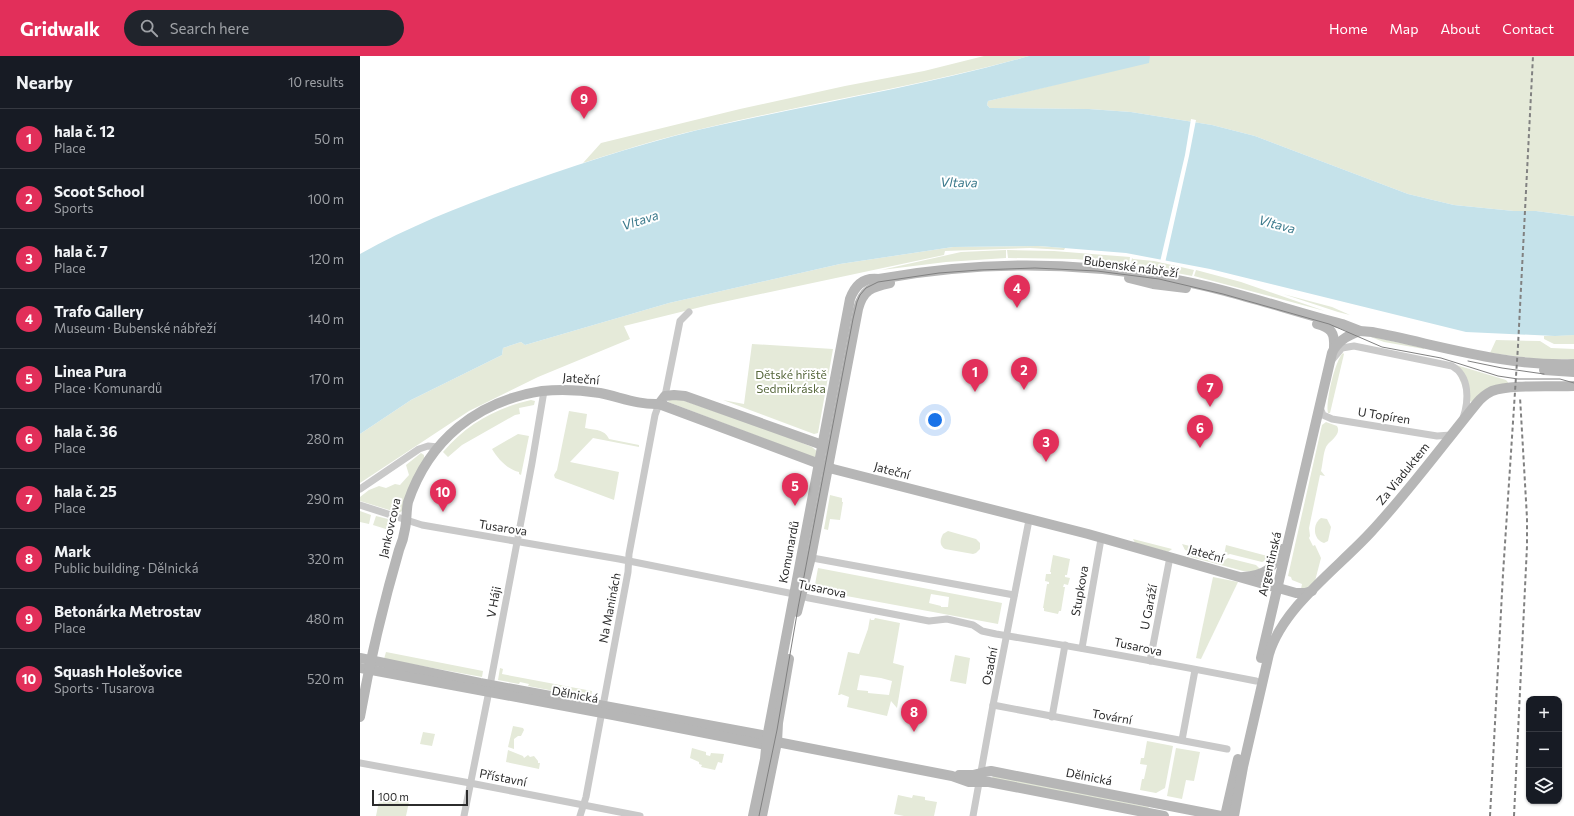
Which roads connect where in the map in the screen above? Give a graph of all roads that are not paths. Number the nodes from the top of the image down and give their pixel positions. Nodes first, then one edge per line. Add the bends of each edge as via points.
1 (857, 295) junction
2 (689, 312) dead end
3 (1360, 331) junction
4 (1334, 348) junction
5 (1453, 350) junction
6 (1329, 364) junction
7 (1574, 364) edge
8 (1574, 372) edge
9 (1574, 386) edge
10 (544, 391) junction
11 (662, 400) junction
12 (1320, 408) junction
13 (1462, 420) junction
14 (1451, 435) junction
15 (438, 447) junction
16 (827, 447) junction
17 (823, 466) junction
18 (360, 489) edge
19 (360, 505) edge
20 (1029, 520) junction
21 (406, 521) junction
22 (1291, 530) junction
23 (1101, 539) junction
24 (516, 541) junction
25 (806, 557) junction
26 (1170, 557) junction
27 (629, 562) junction
28 (1237, 576) junction
29 (1278, 588) junction
30 (1312, 591) junction
31 (798, 595) junction
32 (1014, 595) junction
33 (1007, 636) junction
34 (1065, 645) junction
35 (1082, 648) junction
36 (1150, 661) junction
37 (365, 664) edge
38 (1195, 670) junction
39 (1256, 681) junction
40 (489, 688) junction
41 (993, 705) junction
42 (603, 709) junction
43 (360, 717) edge
44 (1052, 717) junction
45 (766, 740) junction
46 (1182, 740) junction
47 (777, 742) junction
48 (1227, 749) dead end
49 (360, 763) edge
50 (980, 778) junction
51 (470, 783) junction
52 (1163, 804) junction
53 (583, 805) junction
54 (464, 816) edge
55 (580, 816) edge
56 (640, 816) edge
57 (753, 816) edge
58 (762, 816) edge
59 (973, 816) edge
60 (1162, 816) edge
61 (1221, 816) edge
62 (1225, 816) edge
63 (1234, 816) edge

1 - 3 street, Bubenské nábřeží via 860,283 872,278 979,267 1098,268 1167,278 1282,307
1 - 4 street, Bubenské nábřeží via 877,286 938,275 1089,273 1181,287 1328,327 1334,340
1 - 16 street, Komunardů via 846,318
2 - 11 street, Na Maninách via 680,321
3 - 4 street via 1342,340
3 - 5 street via 1380,333
4 - 6 street, Argentinská
5 - 7 street via 1528,363
5 - 8 street via 1514,367
6 - 12 street, Argentinská
6 - 13 street via 1342,348 1354,346 1452,366 1461,375 1467,389
9 - 13 street, Za Viaduktem via 1518,388 1489,393
10 - 11 street, Jateční via 599,393 646,404
10 - 15 street, Jankovcova via 496,404 475,415
10 - 24 street, V Háji
11 - 16 street, Jateční via 674,395 685,396
11 - 17 street, Jateční
11 - 27 street, Na Maninách via 655,415
12 - 14 street, U Topíren via 1323,415 1332,419 1437,436
12 - 22 street, Argentinská
13 - 14 street, Za Viaduktem
14 - 30 street, Za Viaduktem via 1385,516
15 - 18 street via 428,446 420,449
15 - 21 street, Jankovcova via 412,491
16 - 17 street, Komunardů
17 - 20 street, Jateční
17 - 25 street, Komunardů
19 - 21 street, Tusarova
20 - 23 street, Jateční
20 - 32 street, Osadní
21 - 24 street, Tusarova
21 - 37 street, Jankovcova
22 - 28 street, Jateční via 1278,559 1270,568 1254,576
22 - 29 street, Argentinská
23 - 26 street, Jateční
23 - 35 street, Stupkova
24 - 27 street, Tusarova
24 - 40 street, V Háji
25 - 31 street, Komunardů
25 - 32 street
26 - 28 street, Jateční
26 - 36 street, U Garáží
27 - 31 street, Tusarova
27 - 42 street, Na Maninách
28 - 29 street, Jateční
29 - 30 street, Jateční via 1301,593
29 - 39 street, Argentinská
30 - 63 street via 1288,616 1272,643
31 - 33 street, Tusarova via 929,620 947,619 973,624 982,631
31 - 45 street, Komunardů
31 - 47 street, Komunardů
32 - 33 street, Osadní
33 - 34 street, Tusarova
33 - 41 street, Osadní
34 - 35 street, Tusarova
34 - 44 street
35 - 36 street, Tusarova
36 - 38 street, Tusarova
37 - 40 street, Dělnická
37 - 43 street, Jankovcova
38 - 39 street, Tusarova
38 - 46 street
39 - 62 street, Argentinská
40 - 42 street, Dělnická
40 - 51 street, V Háji
41 - 44 street, Tovární
41 - 50 street, Osadní
42 - 45 street, Dělnická
42 - 53 street, Na Maninách
44 - 46 street, Tovární
45 - 47 street, Dělnická
45 - 57 street, Komunardů via 765,759
46 - 48 street, Tovární
47 - 50 street, Dělnická via 952,776
47 - 58 street, Komunardů
49 - 51 street, Přístavní
50 - 52 street, Dělnická via 990,771
50 - 59 street, Osadní
50 - 60 street, Dělnická via 989,782
51 - 53 street, Přístavní
51 - 54 street, V Háji
52 - 60 street
52 - 61 street, Dělnická
53 - 55 street, Na Maninách
53 - 56 street, Přístavní

